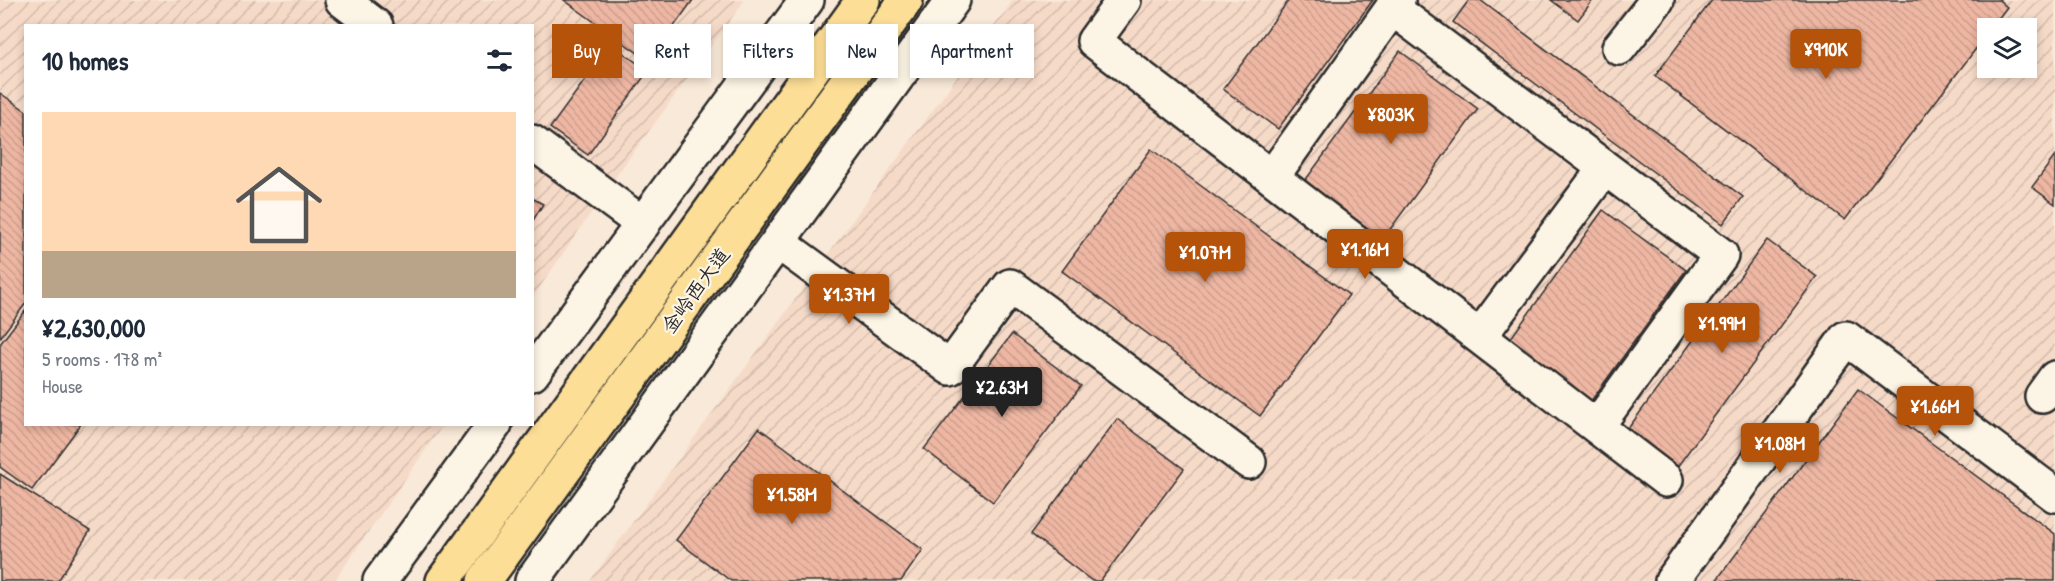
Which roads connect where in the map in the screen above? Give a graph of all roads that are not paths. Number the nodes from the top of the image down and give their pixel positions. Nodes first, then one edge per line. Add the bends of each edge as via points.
1 (342, 0) edge
2 (807, 0) edge
3 (863, 0) edge
4 (906, 0) edge
5 (954, 0) edge
6 (1124, 0) edge
7 (1657, 0) edge
8 (1395, 4) edge
9 (373, 24) edge
10 (1619, 48) dead end
11 (534, 143) edge
12 (1605, 168) junction
13 (1272, 177) junction
14 (643, 224) junction
15 (778, 242) junction
16 (1480, 336) junction
17 (534, 371) edge
18 (494, 426) edge
19 (1597, 426) junction
20 (1249, 462) dead end
21 (1666, 480) dead end
22 (2055, 495) edge
23 (380, 581) edge
24 (443, 581) edge
25 (484, 581) edge
26 (532, 581) edge
27 (1672, 581) edge

1 - 9 street
2 - 14 street
3 - 24 main road, 金岭西大道
4 - 25 main road, 金岭西大道
5 - 15 street
6 - 13 street via 1094,41
7 - 10 street
8 - 12 street
8 - 13 street
11 - 14 street
12 - 16 street
12 - 19 street via 1721,255
13 - 16 street
14 - 17 street
15 - 20 street via 950,368 1010,286
15 - 26 street
16 - 19 street
18 - 23 street
19 - 21 street
22 - 27 street via 1846,338

